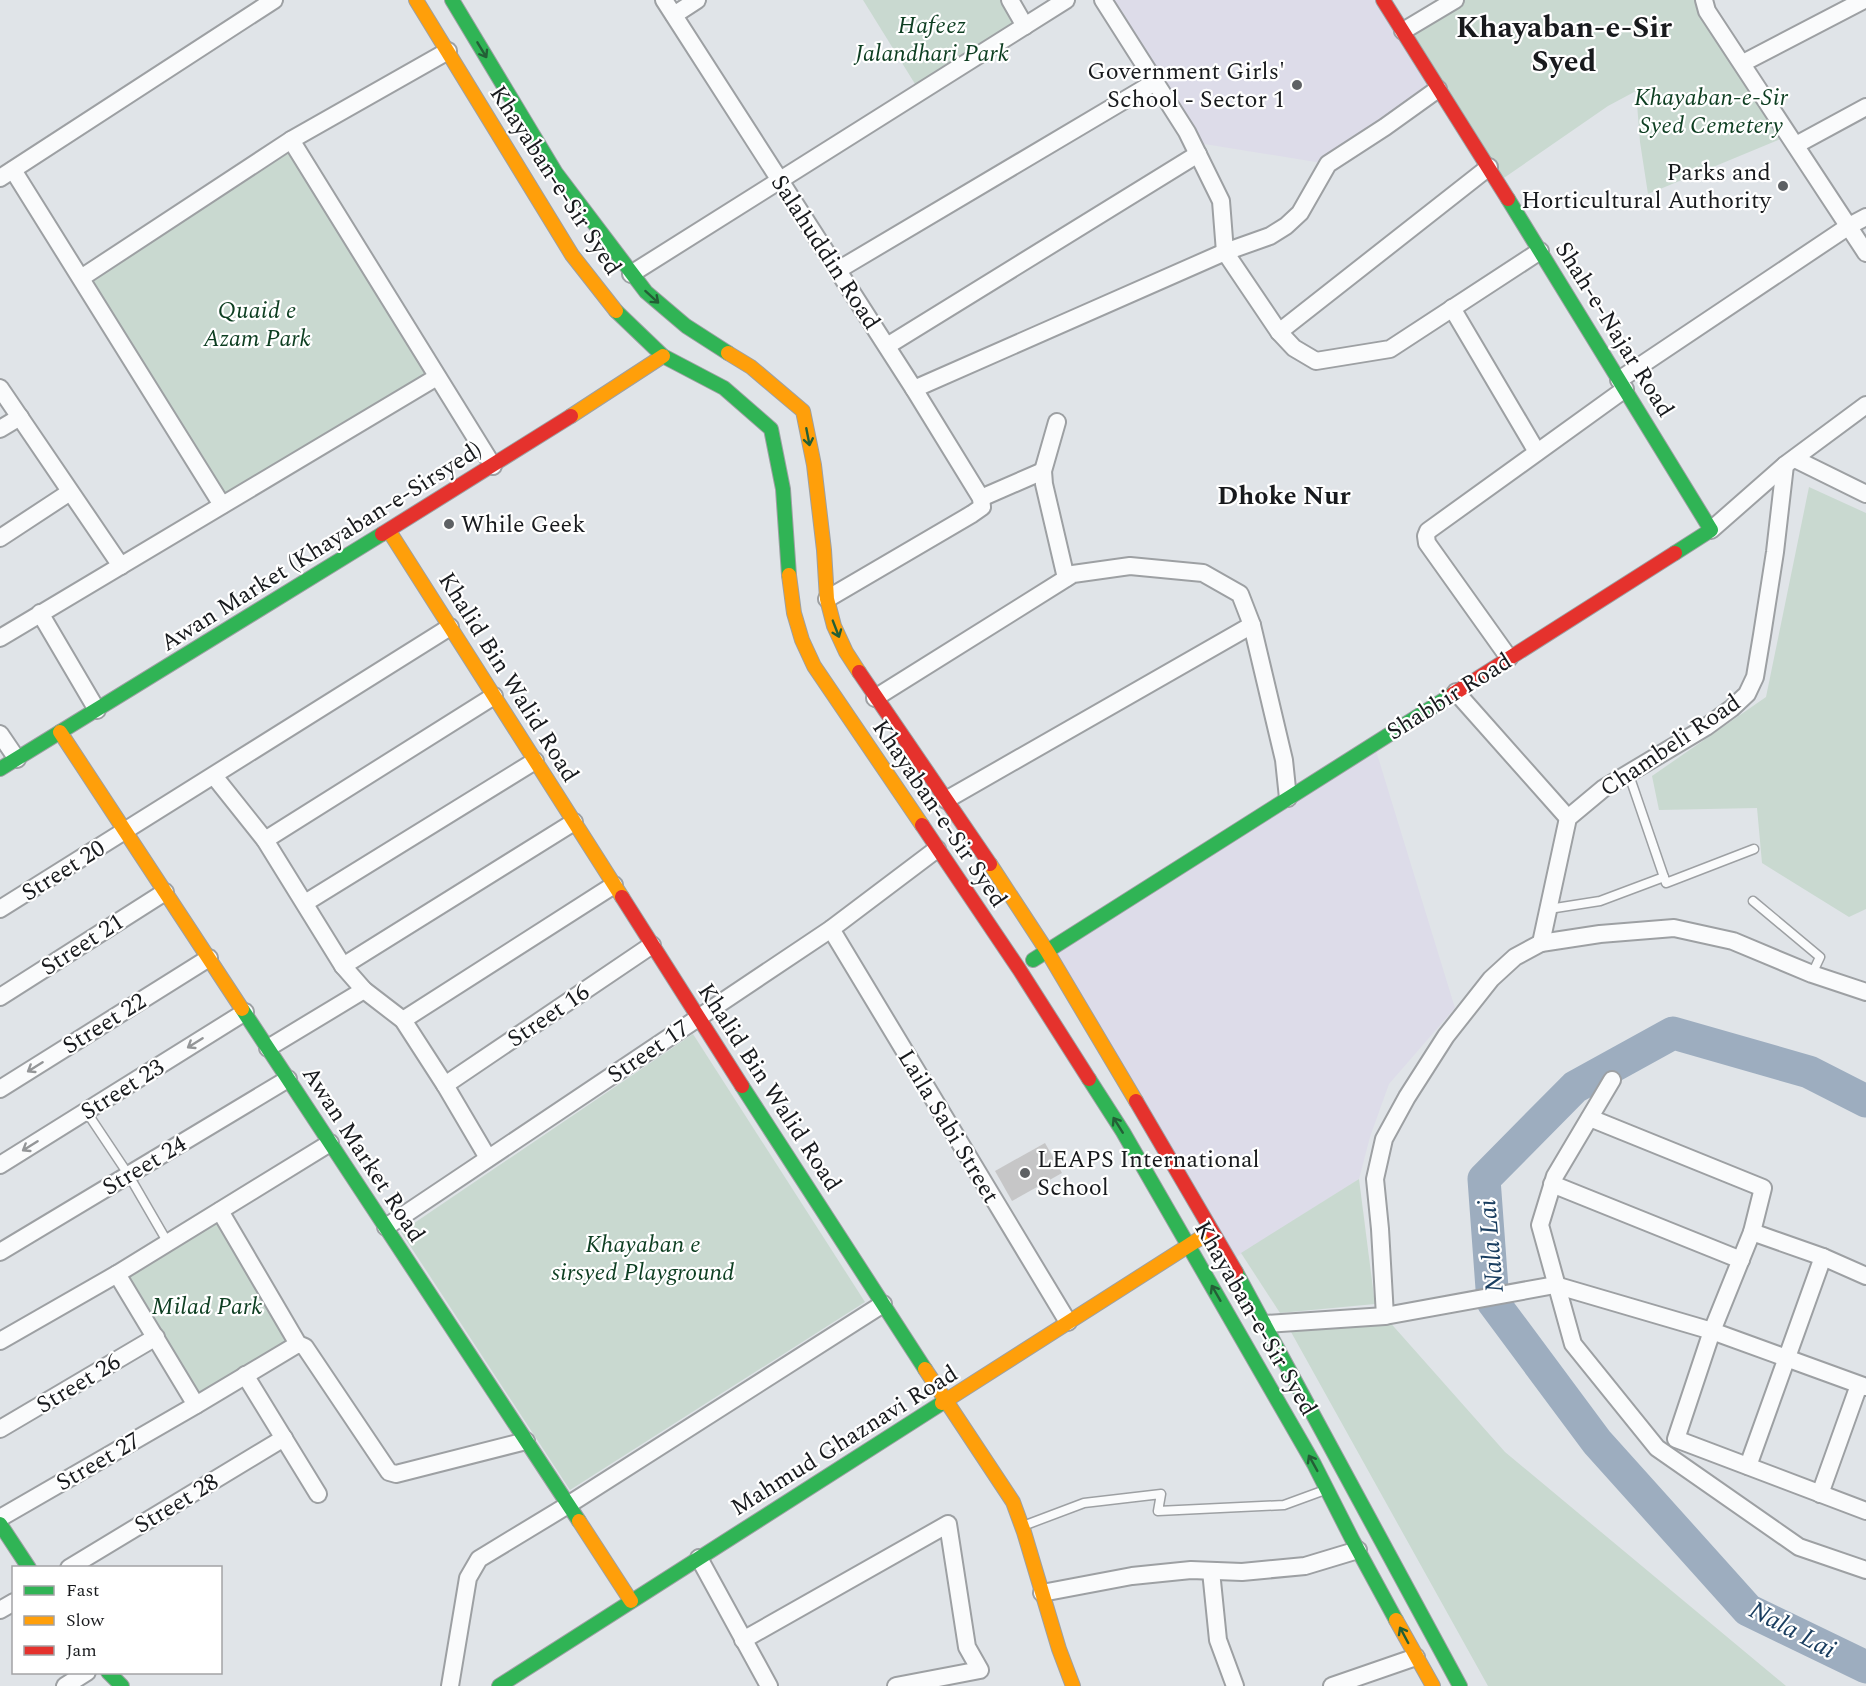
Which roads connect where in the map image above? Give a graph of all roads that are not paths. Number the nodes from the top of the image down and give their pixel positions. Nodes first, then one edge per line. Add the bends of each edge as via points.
1 (274, 0) edge
2 (416, 0) edge
3 (452, 0) edge
4 (664, 0) edge
5 (698, 0) edge
6 (1010, 0) edge
7 (1066, 0) edge
8 (1103, 0) edge
9 (1383, 0) edge
10 (1455, 0) edge
11 (1704, 0) edge
12 (1864, 0) edge
13 (674, 15) junction
14 (1025, 26) junction
15 (1403, 31) junction
16 (447, 51) junction
17 (1743, 63) junction
18 (1155, 82) junction
19 (1438, 89) junction
20 (1866, 107) edge
21 (291, 140) junction
22 (1796, 145) junction
23 (1198, 154) junction
24 (1489, 167) junction
25 (7, 174) edge
26 (781, 181) junction
27 (1866, 217) edge
28 (1849, 226) junction
29 (1540, 251) junction
30 (1225, 252) junction
31 (1866, 253) edge
32 (838, 270) junction
33 (632, 274) junction
34 (81, 278) junction
35 (1452, 308) junction
36 (1278, 332) junction
37 (886, 345) junction
38 (663, 356) junction
39 (437, 377) junction
40 (1622, 385) junction
41 (0, 388) edge
42 (914, 389) junction
43 (1866, 405) edge
44 (20, 417) junction
45 (1058, 422) dead end
46 (0, 429) edge
47 (1537, 452) junction
48 (1790, 462) junction
49 (493, 466) junction
50 (1043, 471) junction
51 (70, 492) junction
52 (1866, 494) edge
53 (982, 502) junction
54 (222, 505) junction
55 (1711, 530) junction
56 (389, 531) junction
57 (0, 538) edge
58 (121, 566) junction
59 (1066, 578) junction
60 (827, 599) junction
61 (40, 613) junction
62 (1252, 625) junction
63 (450, 627) junction
64 (0, 638) edge
65 (1509, 658) junction
66 (1456, 692) junction
67 (494, 696) junction
68 (875, 698) junction
69 (97, 710) junction
70 (60, 732) junction
71 (0, 734) edge
72 (16, 759) junction
73 (535, 761) junction
74 (0, 770) edge
75 (1629, 775) junction
76 (214, 776) junction
77 (1288, 798) junction
78 (946, 800) junction
79 (1568, 818) junction
80 (574, 822) junction
81 (125, 831) junction
82 (265, 840) junction
83 (937, 849) junction
84 (1754, 849) dead end
85 (1664, 877) junction
86 (614, 885) junction
87 (165, 891) junction
88 (1753, 902) dead end
89 (305, 903) junction
90 (0, 909) edge
91 (1548, 909) junction
92 (831, 930) junction
93 (1541, 943) junction
94 (652, 945) junction
95 (1047, 951) junction
96 (209, 958) junction
97 (343, 966) junction
98 (1019, 969) junction
99 (1812, 974) junction
100 (364, 990) junction
101 (1866, 992) edge
102 (0, 997) edge
103 (245, 1012) junction
104 (698, 1017) junction
105 (403, 1020) junction
106 (268, 1048) junction
107 (288, 1079) junction
108 (1612, 1080) dead end
109 (445, 1085) junction
110 (0, 1089) edge
111 (86, 1111) junction
112 (1590, 1118) junction
113 (330, 1143) junction
114 (488, 1158) junction
115 (0, 1165) edge
116 (128, 1174) junction
117 (1552, 1184) junction
118 (220, 1211) junction
119 (386, 1227) junction
120 (1212, 1231) junction
121 (1752, 1232) junction
122 (168, 1243) junction
123 (1188, 1246) junction
124 (0, 1252) edge
125 (1823, 1257) junction
126 (1741, 1260) junction
127 (117, 1274) junction
128 (1866, 1276) edge
129 (1547, 1287) junction
130 (883, 1304) junction
131 (1390, 1315) junction
132 (1068, 1322) junction
133 (1265, 1324) junction
134 (1712, 1331) junction
135 (156, 1337) junction
136 (0, 1341) edge
137 (298, 1344) junction
138 (1786, 1358) junction
139 (245, 1376) junction
140 (1862, 1386) edge
141 (946, 1402) junction
142 (196, 1405) junction
143 (0, 1429) edge
144 (284, 1438) junction
145 (526, 1441) junction
146 (1748, 1466) junction
147 (1327, 1489) junction
148 (318, 1494) dead end
149 (1820, 1494) junction
150 (568, 1505) junction
151 (1866, 1511) edge
152 (0, 1518) edge
153 (0, 1524) edge
154 (1022, 1526) junction
155 (1358, 1550) junction
156 (699, 1558) junction
157 (28, 1566) edge
158 (72, 1566) edge
159 (1866, 1570) edge
160 (1211, 1571) junction
161 (1042, 1593) junction
162 (631, 1601) junction
163 (743, 1640) junction
164 (1416, 1658) junction
165 (84, 1674) edge
166 (110, 1674) edge
167 (65, 1686) edge
168 (122, 1686) edge
169 (450, 1686) edge
170 (499, 1686) edge
171 (769, 1686) edge
172 (896, 1686) edge
173 (1073, 1686) edge
174 (1235, 1686) edge
175 (1332, 1686) edge
176 (1433, 1686) edge
177 (1460, 1686) edge

1 - 25 street
2 - 16 street, Khayaban-e-Sir Syed
3 -> 33 street, Khayaban-e-Sir Syed via 556,172
4 - 13 street, Salahuddin Road
5 - 13 street
6 - 14 street
7 - 14 street
8 - 18 street
9 - 15 street, Shah-e-Najar Road
10 - 15 street
11 - 17 street via 1707,11
12 - 17 street
13 - 26 street, Salahuddin Road
14 - 26 street
15 - 19 street, Shah-e-Najar Road
16 - 21 street
16 - 38 street, Khayaban-e-Sir Syed via 572,255 616,310
17 - 22 street
18 - 23 street
18 - 32 street
19 - 24 street, Shah-e-Najar Road
19 - 30 street via 1328,164 1300,213 1286,226
20 - 22 street
21 - 34 street
21 - 39 street
22 - 28 street
23 - 30 street via 1221,201
23 - 37 street
24 - 29 street, Shah-e-Najar Road
24 - 36 street
25 - 34 street
26 - 32 street, Salahuddin Road
26 - 33 street
27 - 28 street
28 - 31 street
28 - 40 street
29 - 35 street
29 - 40 street, Shah-e-Najar Road
30 - 36 street
30 - 42 street
32 - 37 street, Salahuddin Road
33 -> 60 street, Khayaban-e-Sir Syed via 646,292 686,326 751,367 803,411 814,465
34 - 54 street
35 - 36 street via 1390,348 1316,361 1294,348
35 - 47 street
37 - 42 street, Salahuddin Road
38 - 49 street, Awan Market (Khayaban-e-Sirsyed)
38 - 83 street, Khayaban-e-Sir Syed via 724,388 771,429 783,489 794,613 802,640 814,666
39 - 49 street
39 - 54 street
40 - 47 street
40 - 55 street, Shah-e-Najar Road
41 - 44 street
42 - 53 street, Salahuddin Road
43 - 48 street, Shabbir Road
44 - 46 street
44 - 51 street
45 - 50 street
47 - 65 street via 1426,536 1427,543
48 - 52 street
48 - 55 street, Shabbir Road
48 - 75 street, Chambeli Road via 1755,677 1747,694 1707,727
49 - 56 street, Awan Market (Khayaban-e-Sirsyed)
50 - 53 street
50 - 59 street
51 - 57 street
51 - 58 street
53 - 60 street
54 - 58 street
55 - 65 street, Shabbir Road
56 - 63 street, Khalid Bin Walid Road
56 - 69 street, Awan Market (Khayaban-e-Sirsyed)
58 - 61 street
59 - 62 street via 1130,566 1203,573 1240,594
59 - 68 street
60 -> 68 street, Khayaban-e-Sir Syed via 846,652
61 - 64 street
61 - 69 street
62 - 77 street via 1284,760
62 - 78 street
63 - 67 street, Khalid Bin Walid Road
63 - 76 street, Street 20
65 - 66 street, Shabbir Road
66 - 77 street, Shabbir Road
66 - 79 street
67 - 73 street, Khalid Bin Walid Road
67 - 82 street
68 - 78 street, Khayaban-e-Sir Syed
69 - 70 street, Awan Market (Khayaban-e-Sirsyed)
70 - 72 street, Awan Market (Khayaban-e-Sirsyed)
70 - 81 street, Awan Market Road
71 - 72 street
72 - 74 street, Awan Market (Khayaban-e-Sirsyed)
73 - 80 street, Khalid Bin Walid Road
73 - 89 street
75 - 79 street, Chambeli Road via 1604,788
75 - 85 lane
76 - 81 street, Street 20
76 - 82 street
77 - 95 street, Shabbir Road
78 - 95 street, Khayaban-e-Sir Syed
79 - 91 street
80 - 86 street, Khalid Bin Walid Road
80 - 97 street
81 - 87 street, Awan Market Road
81 - 90 street, Street 20
82 - 89 street
83 - 92 street, Street 17
83 - 98 street, Khayaban-e-Sir Syed
84 - 85 lane via 1666,883
85 - 91 lane via 1600,901
86 - 94 street, Khalid Bin Walid Road
86 - 105 street
87 - 96 street, Awan Market Road
87 - 102 street, Street 21
88 - 99 lane via 1820,957
89 - 97 street
91 - 93 street
92 - 104 street, Street 17
92 - 132 street, Laila Sabi Street
93 - 99 street via 1674,928 1733,941
93 - 131 street via 1515,957 1491,979 1446,1036 1384,1139 1375,1179
94 - 104 street, Khalid Bin Walid Road
94 - 109 street, Street 16
95 - 98 street, Shabbir Road
95 - 120 street, Khayaban-e-Sir Syed
96 - 103 street, Awan Market Road
96 -> 110 street, Street 22
97 - 100 street
123 -> 98 street, Khayaban-e-Sir Syed via 1123,1132
99 - 101 street
100 - 105 street
100 - 106 street
103 - 106 street, Awan Market Road
103 -> 111 street, Street 23
104 - 114 street, Street 17
104 - 130 street, Khalid Bin Walid Road
105 - 109 street
106 - 107 street, Awan Market Road
107 - 113 street, Awan Market Road
107 - 116 street, Street 24
108 - 112 street
109 - 114 street
111 -> 115 street, Street 23
111 - 116 lane
112 - 117 street
112 - 121 street via 1763,1188
113 - 118 street
113 - 119 street, Awan Market Road
114 - 119 street, Street 17
116 - 122 lane
116 - 124 street, Street 24
117 - 126 street
117 - 129 street via 1540,1225
118 - 122 street
118 - 137 street
119 - 145 street, Awan Market Road
120 - 123 street, Mahmud Ghaznavi Road
120 - 133 street, Khayaban-e-Sir Syed
121 - 125 street
121 - 126 street
122 - 127 street
123 - 132 street, Mahmud Ghaznavi Road
147 -> 123 street, Khayaban-e-Sir Syed
125 - 128 street
125 - 138 street
126 - 134 street
127 - 135 street
127 - 136 street
129 - 131 street
129 - 134 street
129 - 159 street via 1573,1344 1657,1448 1799,1547
130 - 141 street, Khalid Bin Walid Road
130 - 150 street
131 - 133 street
132 - 141 street, Mahmud Ghaznavi Road
133 - 177 street, Khayaban-e-Sir Syed
134 - 138 street
134 - 146 street via 1676,1439
135 - 142 street
135 - 143 street, Street 26
137 - 139 street, Street 27
137 - 145 street via 305,1347 388,1472 396,1474
138 - 140 street
138 - 146 street
139 - 142 street, Street 27
139 - 144 street
140 - 149 street
141 - 154 street, Khalid Bin Walid Road via 1013,1502
141 - 156 street, Mahmud Ghaznavi Road
142 - 152 street, Street 27
144 - 148 street
144 - 158 street, Street 28
145 - 150 street, Awan Market Road
146 - 149 street
147 - 154 lane via 1284,1505 1158,1511 1161,1494 1084,1503
147 - 155 street, Khayaban-e-Sir Syed
149 - 151 street
150 - 162 street, Awan Market Road
150 - 169 street via 479,1559 468,1578
153 - 157 street
154 - 161 street, Khalid Bin Walid Road
155 - 160 street via 1305,1566
164 -> 155 street, Khayaban-e-Sir Syed
156 - 162 street, Mahmud Ghaznavi Road
156 - 163 street
160 - 161 street via 1132,1576
160 - 174 street via 1218,1640
161 - 173 street, Khalid Bin Walid Road
162 - 170 street, Mahmud Ghaznavi Road
163 - 171 street
163 - 172 street via 948,1524 967,1647 980,1670
164 - 175 street
164 - 176 street, Khayaban-e-Sir Syed
165 - 167 street
166 - 168 street

